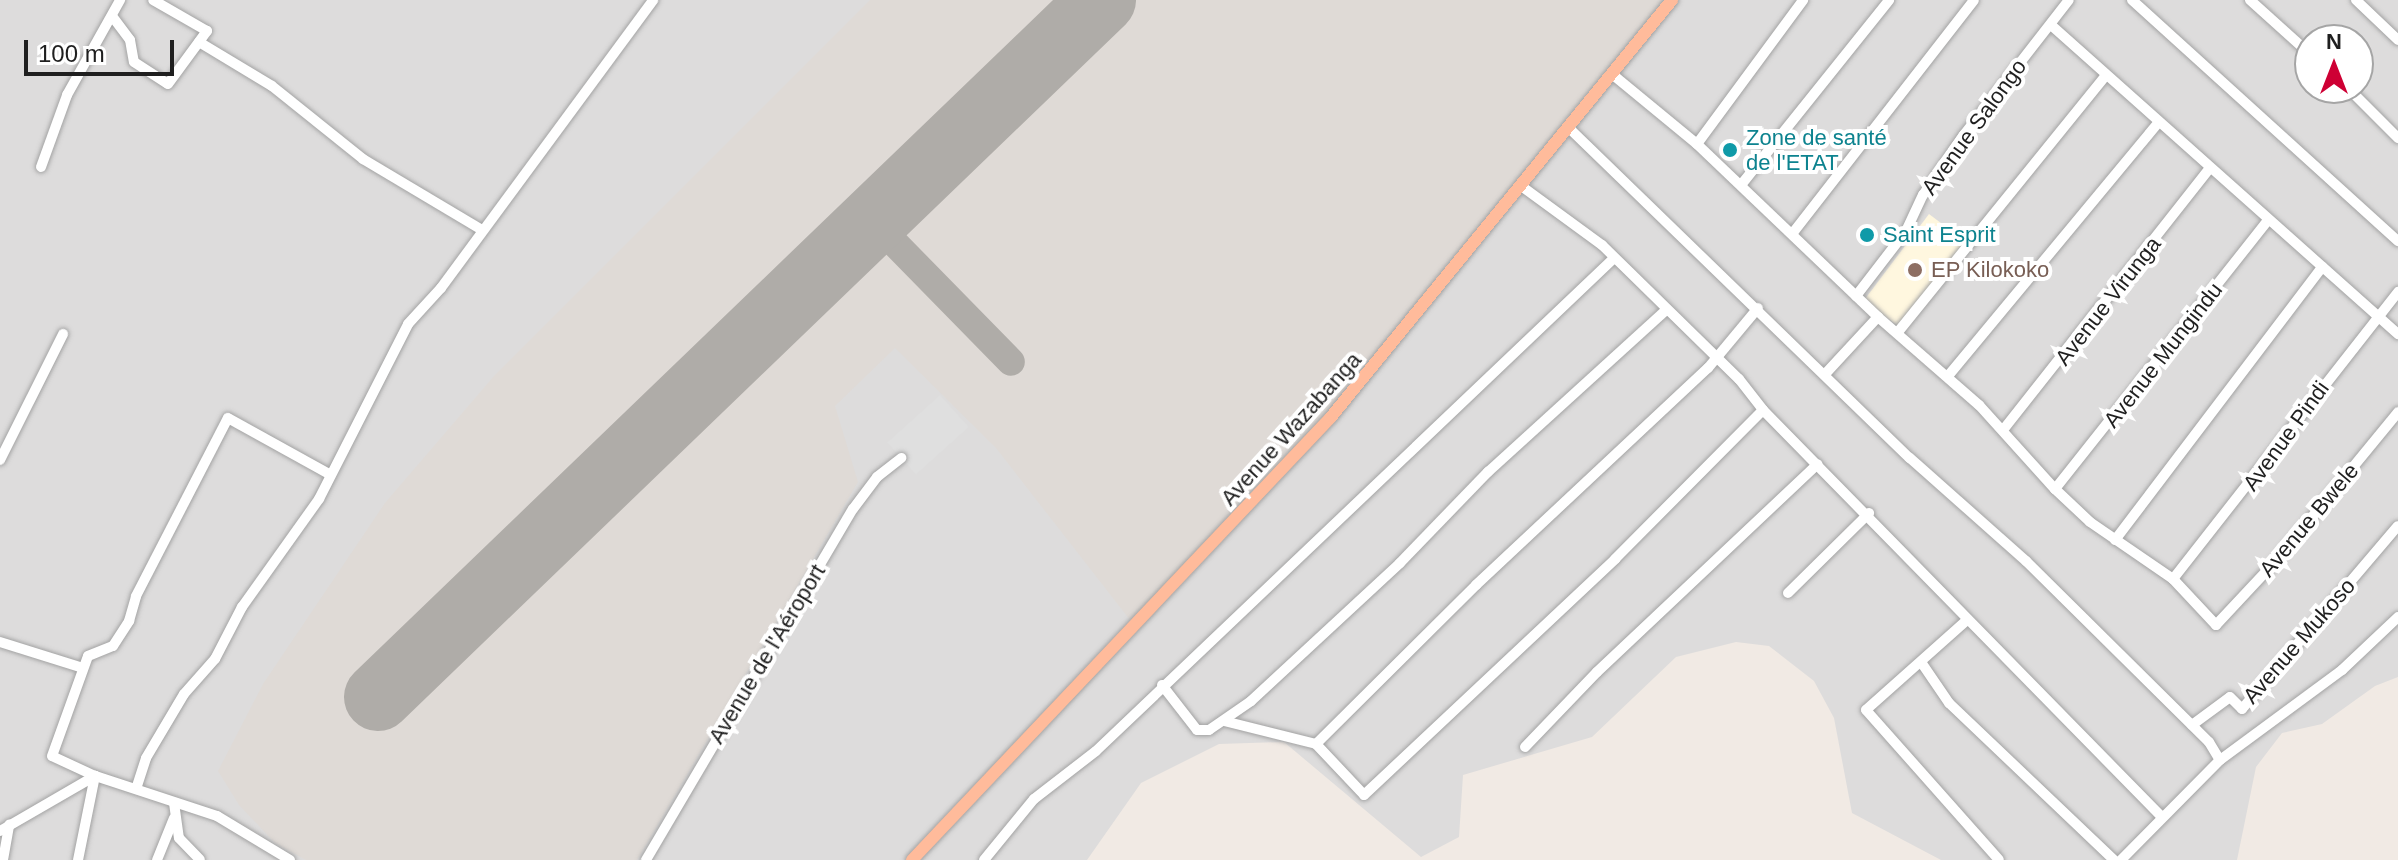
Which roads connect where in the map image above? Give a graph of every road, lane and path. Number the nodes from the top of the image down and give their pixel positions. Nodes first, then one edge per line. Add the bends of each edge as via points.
1 (120, 0) edge
2 (153, 0) edge
3 (653, 0) edge
4 (1672, 0) edge
5 (1803, 0) edge
6 (1889, 0) edge
7 (1974, 0) edge
8 (2069, 0) edge
9 (2132, 0) edge
10 (2250, 0) edge
11 (2356, 0) edge
12 (112, 16) junction
13 (2051, 25) junction
14 (2294, 40) edge
15 (2398, 40) edge
16 (199, 42) junction
17 (1612, 74) junction
18 (2105, 76) junction
19 (2364, 104) edge
20 (2157, 124) junction
21 (1571, 130) junction
22 (2398, 138) edge
23 (1697, 144) junction
24 (41, 167) dead end
25 (2209, 169) junction
26 (1741, 185) junction
27 (1524, 188) junction
28 (2268, 220) junction
29 (482, 230) junction
30 (1792, 234) junction
31 (2398, 241) edge
32 (1614, 258) junction
33 (2322, 267) junction
34 (2398, 292) edge
35 (1856, 296) junction
36 (1758, 308) junction
37 (1666, 310) junction
38 (1878, 317) junction
39 (2378, 318) junction
40 (1898, 332) junction
41 (63, 334) dead end
42 (2398, 334) edge
43 (1715, 357) junction
44 (1827, 372) junction
45 (1948, 376) junction
46 (1763, 410) junction
47 (2398, 412) edge
48 (2003, 430) junction
49 (901, 458) dead end
50 (0, 460) edge
51 (1818, 464) junction
52 (329, 474) junction
53 (2055, 489) junction
54 (1869, 513) junction
55 (2398, 526) edge
56 (2115, 540) junction
57 (2173, 579) junction
58 (1788, 593) dead end
59 (2398, 617) edge
60 (1967, 620) junction
61 (0, 642) edge
62 (1921, 662) junction
63 (83, 668) junction
64 (1162, 685) junction
65 (1224, 721) junction
66 (2192, 725) junction
67 (1316, 744) junction
68 (1525, 747) dead end
69 (2220, 760) junction
70 (95, 776) junction
71 (137, 786) junction
72 (175, 809) junction
73 (2160, 815) junction
74 (5, 828) edge
75 (3, 860) edge
76 (78, 860) edge
77 (157, 860) edge
78 (200, 860) edge
79 (290, 860) edge
80 (646, 860) edge
81 (912, 860) edge
82 (984, 860) edge
83 (1999, 860) edge
84 (2114, 860) edge
85 (2121, 860) edge

1 - 12 street
2 - 16 street via 207,31
3 - 29 street
4 - 17 main road, Avenue Wazabanga
5 - 23 street
6 - 26 street
7 - 30 street
8 - 13 street, Avenue Salongo
9 - 31 street
10 - 14 street
11 - 15 street
12 - 16 street via 130,40 134,62 168,84
12 - 24 street via 67,95
13 - 18 street
13 - 35 street, Avenue Salongo via 1963,136 1906,231
16 - 29 street via 272,86 363,159
17 - 21 main road, Avenue Wazabanga
17 - 23 street
18 - 20 street
18 - 40 street
19 - 22 street
20 - 25 street
20 - 45 street
21 - 27 main road, Avenue Wazabanga
21 - 36 street
23 - 26 street
25 - 28 street
25 - 48 street, Avenue Virunga
26 - 30 street
27 - 32 street via 1576,222
27 - 81 main road, Avenue Wazabanga via 1267,488
28 - 33 street
28 - 53 street, Avenue Mungindu
29 - 52 street via 408,324
30 - 35 street
32 - 37 street
32 - 64 street
33 - 39 street
33 - 56 street
34 - 39 street, Avenue Pindi
35 - 38 street
36 - 43 street
36 - 44 street
37 - 43 street
37 - 65 street via 1488,472 1400,563
38 - 40 street
38 - 44 street
39 - 42 street
39 - 57 street, Avenue Pindi
40 - 45 street
41 - 50 street
43 - 46 street
43 - 67 street
44 - 66 street
45 - 48 street
46 - 51 street
46 - 67 street via 1615,559 1364,795
47 - 57 street, Avenue Bwele via 2216,625
48 - 53 street
49 - 80 street, Avenue de l'Aéroport via 877,477 853,509
51 - 54 street
51 - 68 street
52 - 63 street via 228,418 136,596 129,621 113,646 88,656
52 - 71 street via 319,499 242,607 215,659 184,694 146,758
53 - 56 street
54 - 58 street
54 - 60 street
55 - 66 street, Avenue Mukoso via 2242,709 2230,697
56 - 57 street
59 - 69 street via 2342,670
60 - 62 street
60 - 73 street
61 - 63 street
62 - 83 street via 1869,705 1867,713
62 - 84 street via 1949,703
63 - 70 street via 52,756
64 - 65 street via 1197,730
64 - 82 street via 1075,770 1034,799
65 - 67 street
66 - 69 street
69 - 73 street
70 - 71 street
70 - 74 street
70 - 76 street
71 - 72 street
72 - 77 street
72 - 78 street via 179,838
72 - 79 street via 217,816
73 - 85 street
74 - 75 street

